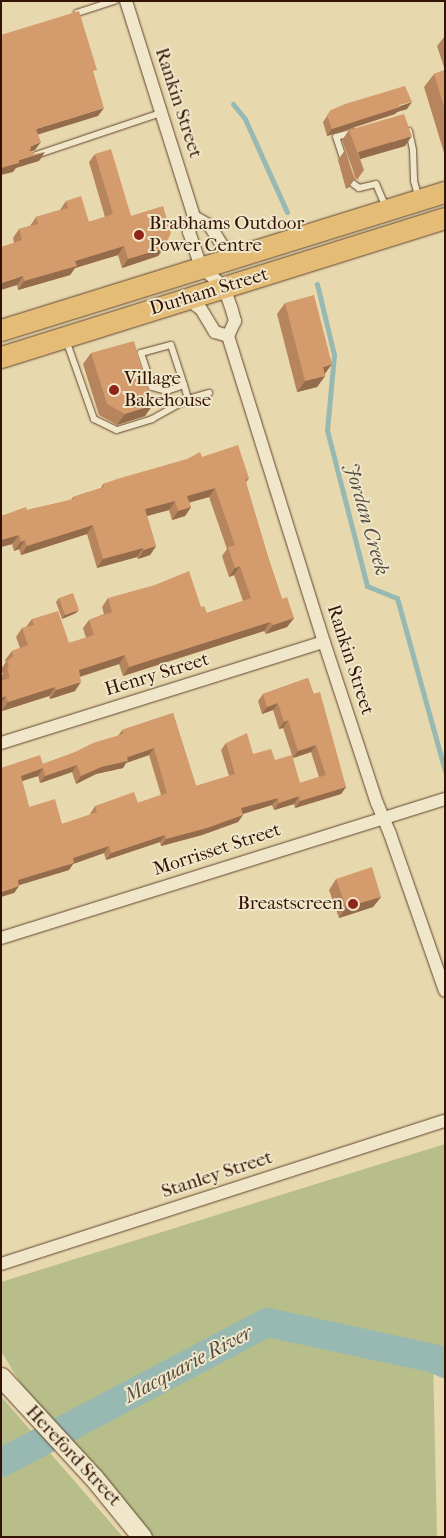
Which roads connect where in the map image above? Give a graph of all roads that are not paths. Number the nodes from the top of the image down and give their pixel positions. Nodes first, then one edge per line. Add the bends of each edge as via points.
1 (115, 1) edge
2 (126, 1) edge
3 (77, 13) edge
4 (161, 113) junction
5 (404, 123) edge
6 (363, 129) edge
7 (28, 158) edge
8 (445, 192) edge
9 (420, 200) junction
10 (387, 210) junction
11 (194, 217) junction
12 (445, 218) edge
13 (235, 256) junction
14 (201, 268) junction
15 (224, 287) junction
16 (187, 298) junction
17 (1, 330) edge
18 (228, 336) junction
19 (65, 337) junction
20 (1, 356) edge
21 (184, 384) junction
22 (209, 393) dead end
23 (188, 399) junction
24 (324, 642) junction
25 (1, 743) edge
26 (445, 799) edge
27 (384, 818) junction
28 (1, 938) edge
29 (445, 991) edge
30 (445, 1121) edge
31 (1, 1264) edge
32 (1, 1377) edge
33 (142, 1537) edge

1 - 3 lane
2 - 4 street, Rankin Street
4 - 7 lane
4 - 11 street, Rankin Street
5 - 9 lane via 413,150 414,181
6 - 10 lane via 336,137 351,182 359,188 376,184
8 - 9 highway, Durham Street
9 - 10 highway, Durham Street
10 - 13 highway, Durham Street
11 - 13 street via 210,226 222,246
11 - 14 street, Rankin Street via 189,232
12 - 15 highway, Durham Street
13 - 14 highway, Durham Street
14 - 15 street
14 - 17 highway, Durham Street
15 - 16 highway, Durham Street
15 - 18 street, Rankin Street via 235,320
16 - 18 street via 201,310 215,332
16 - 19 highway, Durham Street
18 - 24 street, Rankin Street
19 - 20 highway, Durham Street
19 - 23 lane via 94,419 117,430 152,418
21 - 21 lane via 171,345 141,353 152,387 167,391
21 - 23 lane
22 - 23 lane
24 - 25 street, Henry Street
24 - 27 street, Rankin Street
26 - 27 street, Morrisset Street
27 - 28 street, Morrisset Street
27 - 29 street, Rankin Street
30 - 31 street, Stanley Street
32 - 33 main road, Hereford Street via 94,1478

